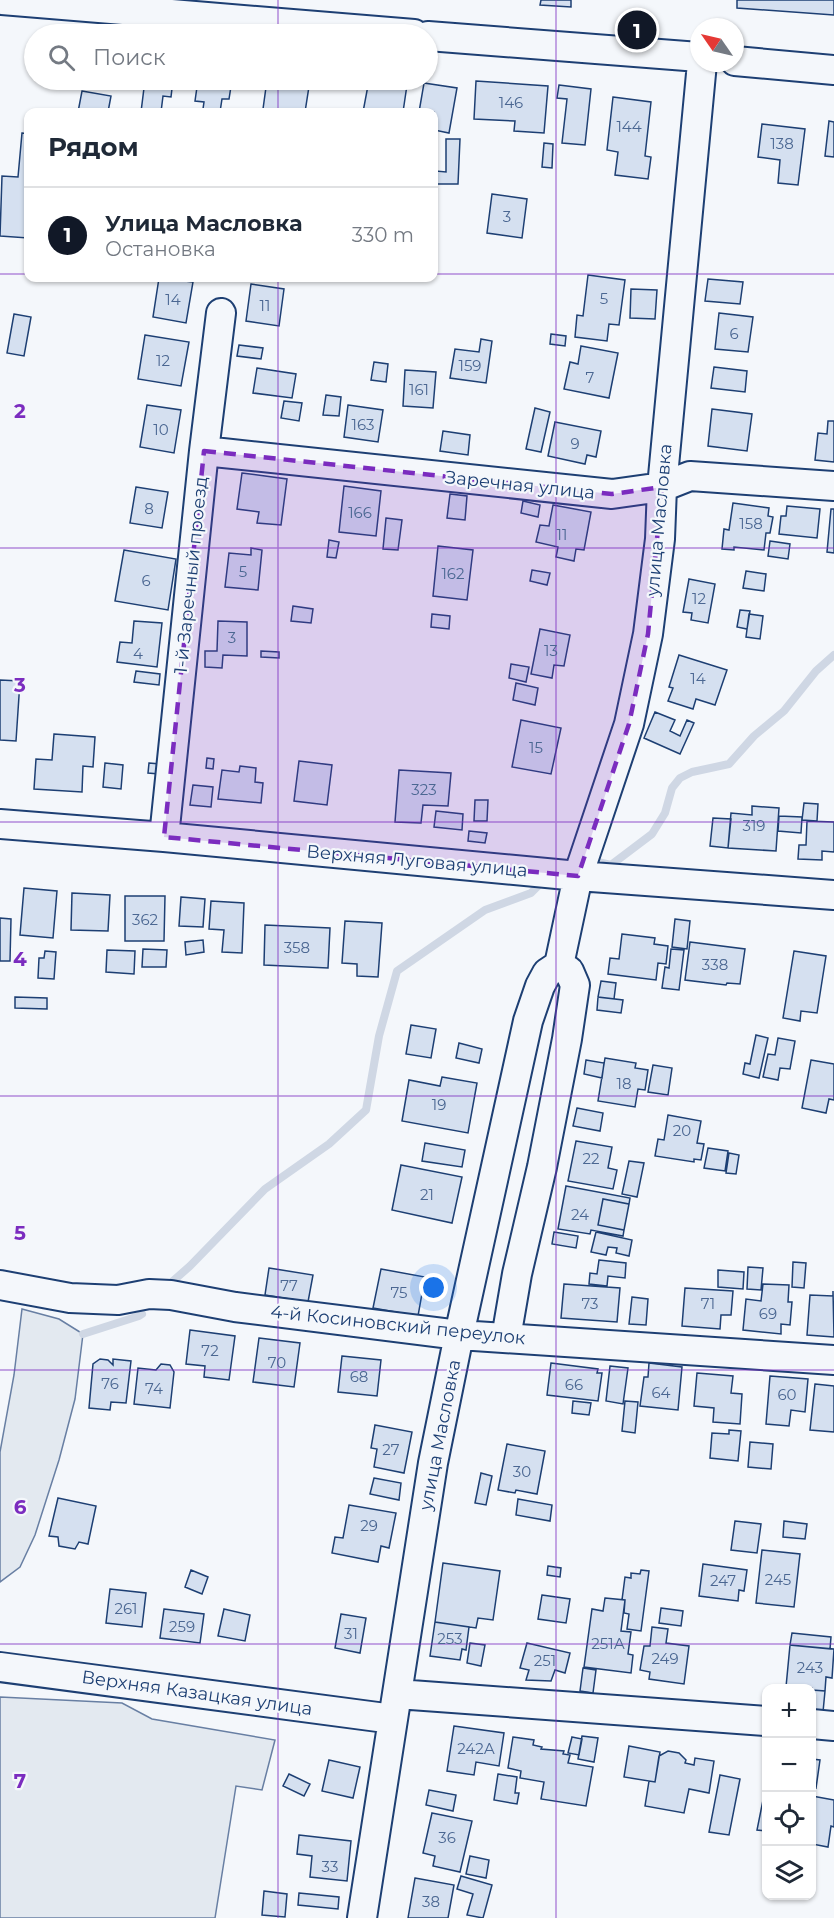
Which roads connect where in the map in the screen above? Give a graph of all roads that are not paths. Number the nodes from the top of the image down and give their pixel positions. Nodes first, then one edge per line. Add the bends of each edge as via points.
1 (2, 0) edge
2 (293, 24) edge
3 (438, 37) edge
4 (690, 56) edge
5 (744, 62) edge
6 (834, 70) edge
7 (701, 72) edge
8 (221, 313) dead end
9 (204, 451) junction
10 (834, 486) edge
11 (662, 487) junction
12 (0, 824) edge
13 (164, 837) junction
14 (578, 876) junction
15 (834, 896) edge
16 (559, 966) junction
17 (0, 1285) edge
18 (459, 1335) junction
19 (506, 1338) junction
20 (834, 1360) edge
21 (0, 1667) edge
22 (395, 1706) junction
23 (762, 1721) edge
24 (816, 1724) edge
25 (834, 1726) edge
26 (362, 1918) edge

1 - 2 street
3 - 4 street
5 - 6 street
7 - 11 street, улица Масловка
8 - 9 street, 1-й Заречный проезд
9 - 11 street, Заречная улица via 612,494
9 - 13 street, 1-й Заречный проезд
10 - 11 street, Заречная улица via 690,476
11 - 14 street, улица Масловка via 648,634 629,724
12 - 13 street, Верхняя Луговая улица
13 - 14 street, Верхняя Луговая улица
14 - 15 street, Верхняя Луговая улица
14 - 16 street, улица Масловка
16 - 18 street, улица Масловка via 547,973 528,1021
16 - 19 street via 569,971 574,984 567,1039
17 - 18 street, 4-й Косиновский переулок via 70,1298 118,1300 149,1294 171,1295 235,1307
18 - 19 street, 4-й Косиновский переулок
18 - 22 street, улица Масловка via 433,1463
19 - 20 street, 4-й Косиновский переулок
21 - 22 street, Верхняя Казацкая улица
22 - 23 street, Верхняя Казацкая улица
22 - 26 street, улица Масловка
24 - 25 street

